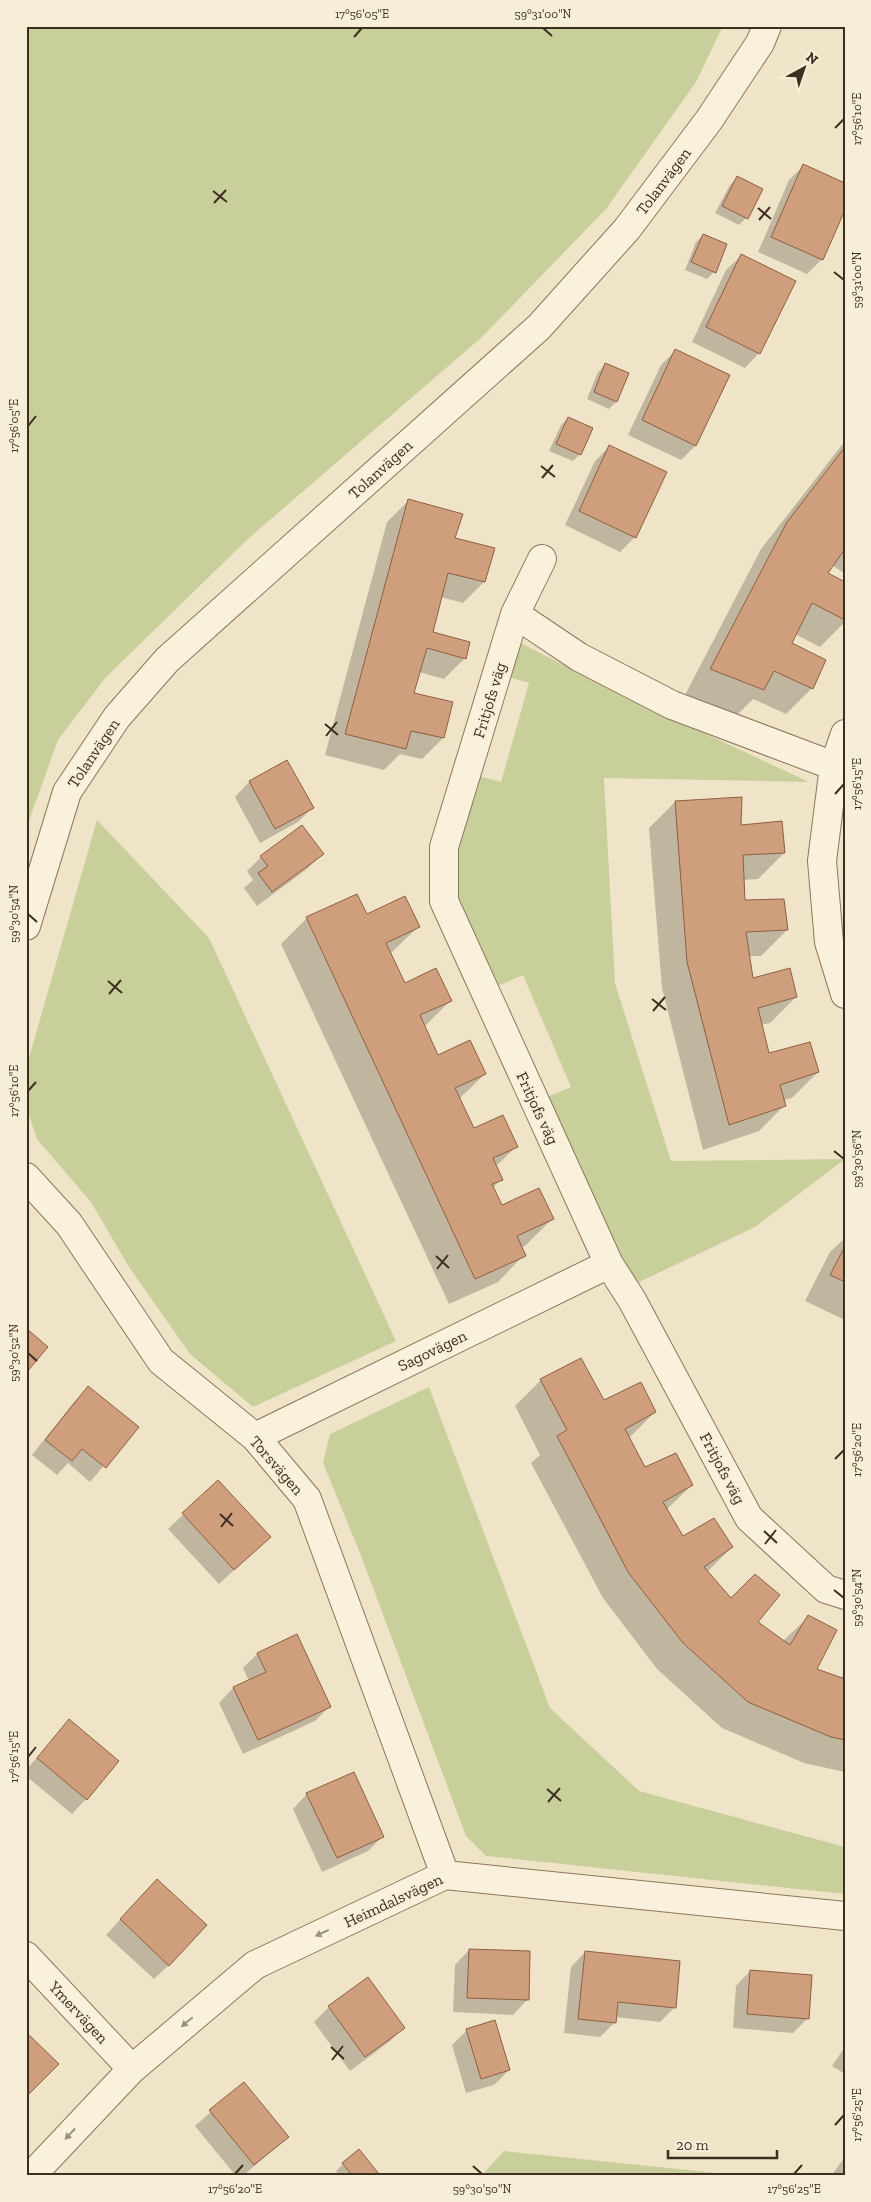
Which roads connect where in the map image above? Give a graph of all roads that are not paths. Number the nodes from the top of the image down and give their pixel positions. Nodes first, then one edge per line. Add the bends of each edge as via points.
1 (767, 26) edge
2 (542, 559) dead end
3 (515, 614) junction
4 (845, 734) edge
5 (834, 766) junction
6 (26, 926) edge
7 (845, 994) edge
8 (26, 1177) edge
9 (610, 1264) junction
10 (255, 1437) junction
11 (845, 1596) edge
12 (445, 1875) junction
13 (845, 1916) edge
14 (26, 1956) edge
15 (132, 2069) junction
16 (31, 2176) edge

1 - 6 street, Tolanvägen via 760,43 709,120 627,229 539,327 167,660 117,717 67,792
2 - 3 street, Fritjofs väg
3 - 5 street via 579,658 672,705
3 - 9 street, Fritjofs väg via 444,847 444,901
4 - 5 street
5 - 7 street via 822,861 829,942
8 - 10 street, Torsvägen via 69,1224 161,1361
9 - 10 street, Sagovägen
9 - 11 street, Fritjofs väg via 749,1518 826,1589
10 - 12 street, Torsvägen via 307,1500
12 - 13 street, Heimdalsvägen
12 -> 15 street, Heimdalsvägen via 255,1965
14 - 15 street, Ymervägen
15 -> 16 street, Heimdalsvägen

